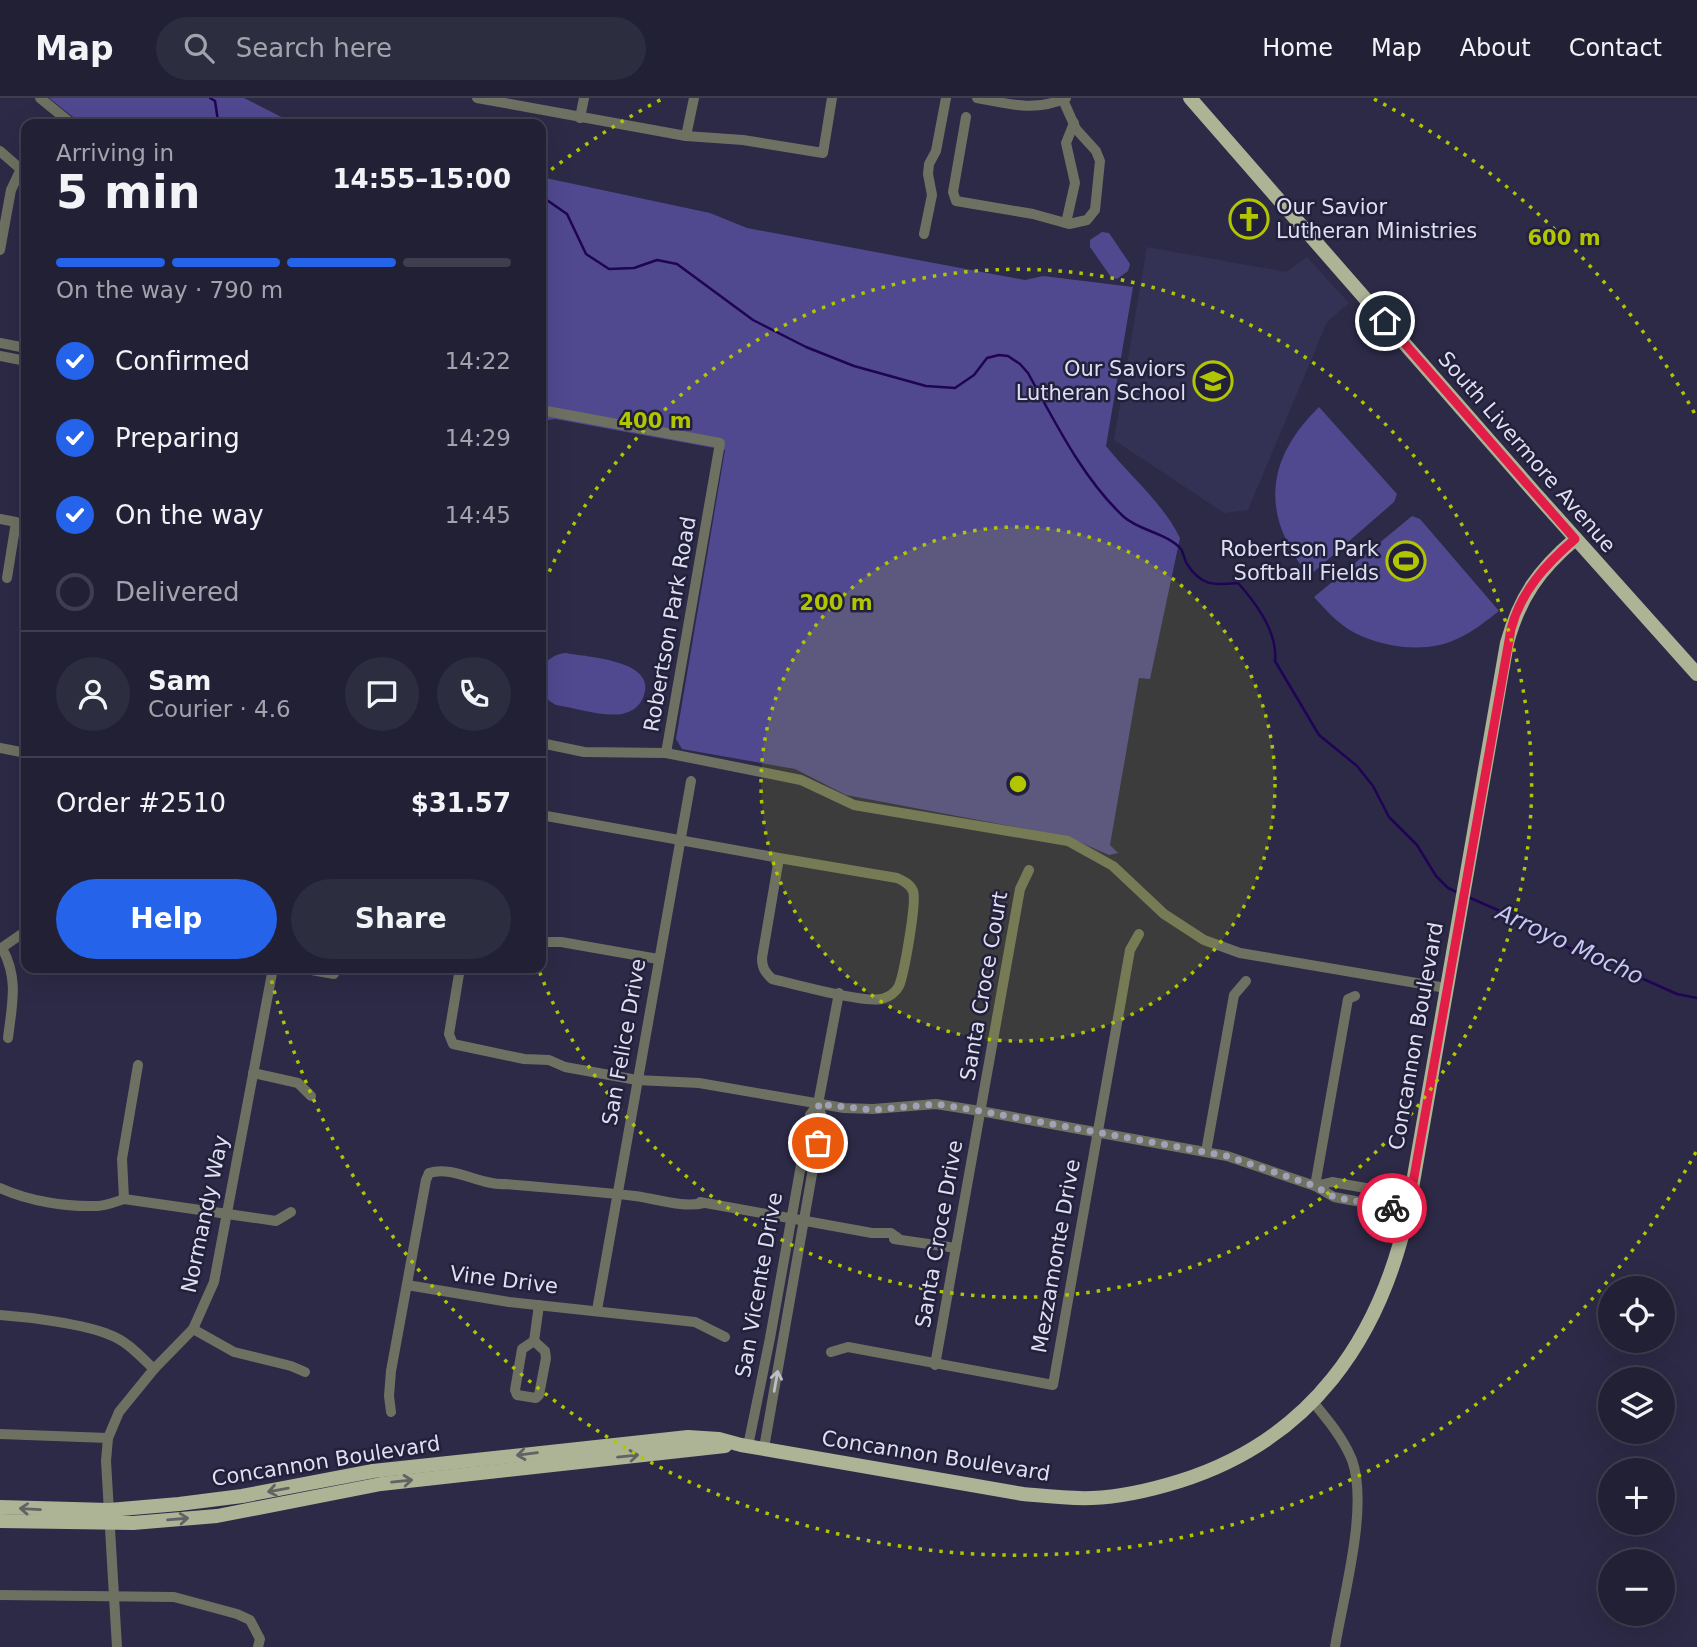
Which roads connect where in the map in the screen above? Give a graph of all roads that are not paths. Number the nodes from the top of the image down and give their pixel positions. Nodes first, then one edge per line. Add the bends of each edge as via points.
1 (40, 98) edge
2 (477, 98) edge
3 (584, 98) edge
4 (694, 98) edge
5 (832, 98) edge
6 (946, 98) edge
7 (977, 98) edge
8 (1190, 98) edge
9 (1065, 99) edge
10 (966, 117) dead end
11 (580, 118) junction
12 (66, 119) edge
13 (1074, 123) junction
14 (686, 136) junction
15 (939, 136) junction
16 (962, 140) junction
17 (0, 151) edge
18 (21, 169) edge
19 (21, 174) edge
20 (932, 195) junction
21 (953, 197) junction
22 (1066, 223) junction
23 (924, 234) dead end
24 (0, 250) edge
25 (0, 343) edge
26 (21, 347) edge
27 (0, 356) edge
28 (21, 360) edge
29 (546, 411) edge
30 (0, 519) edge
31 (1575, 539) junction
32 (7, 578) dead end
33 (1697, 674) edge
34 (546, 744) edge
35 (0, 748) edge
36 (21, 752) edge
37 (666, 753) junction
38 (691, 782) dead end
39 (546, 817) edge
40 (681, 841) junction
41 (779, 858) junction
42 (1030, 870) dead end
43 (1139, 934) dead end
44 (21, 935) edge
45 (546, 937) edge
46 (546, 942) edge
47 (561, 942) junction
48 (1, 949) edge
49 (658, 958) junction
50 (272, 973) edge
51 (328, 973) edge
52 (459, 973) edge
53 (334, 974) dead end
54 (1246, 981) dead end
55 (1446, 988) junction
56 (839, 993) junction
57 (1355, 996) dead end
58 (8, 1038) dead end
59 (138, 1065) dead end
60 (253, 1073) junction
61 (637, 1080) junction
62 (311, 1096) dead end
63 (818, 1104) junction
64 (980, 1111) junction
65 (1097, 1133) junction
66 (1206, 1152) junction
67 (1315, 1186) junction
68 (0, 1188) edge
69 (618, 1194) junction
70 (1410, 1196) junction
71 (124, 1199) junction
72 (1408, 1211) junction
73 (291, 1212) dead end
74 (229, 1213) junction
75 (792, 1219) junction
76 (804, 1221) junction
77 (956, 1248) junction
78 (407, 1285) junction
79 (539, 1305) junction
80 (597, 1310) junction
81 (0, 1315) edge
82 (193, 1329) junction
83 (725, 1337) dead end
84 (534, 1340) junction
85 (831, 1352) dead end
86 (935, 1365) junction
87 (154, 1368) junction
88 (304, 1372) dead end
89 (1313, 1402) junction
90 (391, 1412) dead end
91 (0, 1434) edge
92 (108, 1438) junction
93 (744, 1446) junction
94 (764, 1448) junction
95 (0, 1507) edge
96 (110, 1516) junction
97 (0, 1521) edge
98 (0, 1595) edge
99 (114, 1597) junction
100 (117, 1647) edge
101 (258, 1647) edge
102 (1335, 1647) edge

1 - 12 street
2 - 11 street
3 - 11 street
4 - 14 street
5 - 14 street via 823,153 743,139
6 - 15 street
7 - 9 street via 1035,107
8 - 31 main road, South Livermore Avenue
9 - 13 street
10 - 16 street
11 - 14 street
13 - 22 street via 1066,143 1075,183
13 - 22 street via 1098,155 1101,170 1095,209 1081,223
15 - 16 street
15 - 20 street via 929,164
16 - 21 street
17 - 18 street
19 - 24 street via 11,190
20 - 21 street
20 - 23 street
21 - 22 street via 961,203
25 - 26 street
27 - 28 street
29 - 37 street, Robertson Park Road via 720,443
30 - 32 street via 16,522
31 - 33 main road, South Livermore Avenue
31 - 55 main road, Concannon Boulevard via 1543,569 1514,615
34 - 37 street via 584,752
35 - 36 street
37 - 55 street, Robertson Park Road via 801,780 854,806 1068,841 1113,866 1164,914 1204,940 1240,953
38 - 40 street, San Felice Drive
39 - 40 street
40 - 41 street
40 - 49 street, San Felice Drive
41 - 56 street via 762,967 772,979
41 - 56 street via 897,878 912,888 911,923 895,991 883,999
42 - 64 street, Santa Croce Court via 1020,889
43 - 65 street, Mezzamonte Drive via 1130,950
44 - 48 street
45 - 47 street
46 - 47 street
47 - 49 street
48 - 58 street via 12,966
49 - 61 street, San Felice Drive
50 - 60 street, Normandy Way
51 - 53 street
52 - 61 street via 449,1034 453,1044 538,1066
54 - 66 street via 1234,995
55 - 70 main road, Concannon Boulevard
56 - 63 street
57 - 67 street via 1349,999
59 - 71 street via 122,1159
60 - 62 street via 298,1083
60 - 74 street, Normandy Way
61 - 63 street via 699,1083
61 - 69 street, San Felice Drive
63 - 64 street via 873,1110 936,1104
63 - 75 street, San Vicente Drive via 810,1115
63 - 76 street, San Vicente Drive via 822,1117
64 - 65 street
64 - 77 street, Santa Croce Drive
65 - 66 street
65 - 86 street, Mezzamonte Drive via 1053,1385
66 - 67 street
67 - 70 street via 1332,1182
67 - 72 street via 1334,1197
68 - 71 street via 22,1197 73,1204 100,1206
69 - 75 street
69 - 78 street via 429,1173
69 - 80 street, San Felice Drive
70 - 72 main road, Concannon Boulevard
71 - 74 street
72 - 89 main road, Concannon Boulevard via 1383,1295 1353,1353
73 - 74 street via 276,1221
74 - 82 street, Normandy Way via 214,1283
75 - 76 street
75 - 93 street, San Vicente Drive
76 - 77 street
94 -> 76 street, San Vicente Drive
77 - 86 street, Santa Croce Drive
78 - 79 street, Vine Drive
78 - 90 street via 390,1378
79 - 80 street, Vine Drive
79 - 84 street
80 - 83 street, Vine Drive via 695,1322
81 - 87 street via 111,1335
82 - 87 street, Normandy Way
82 - 88 street via 234,1352
84 - 84 street via 522,1349 515,1390 517,1395 536,1398 546,1357
85 - 86 street via 848,1347
87 - 92 street, Normandy Way via 119,1412
89 - 94 main road, Concannon Boulevard via 1240,1458 1138,1492 1091,1498 1023,1494
89 - 102 street via 1338,1432 1352,1461 1359,1500
91 - 92 street
92 - 96 street, Normandy Way
93 - 94 main road, Concannon Boulevard
93 - 96 main road, Concannon Boulevard via 381,1483 217,1516 133,1523
96 -> 95 main road, Concannon Boulevard
96 - 97 main road, Concannon Boulevard
96 - 99 street, Normandy Way
98 - 99 street
99 - 100 street, Normandy Way
99 - 101 street via 174,1597 237,1614 255,1627

